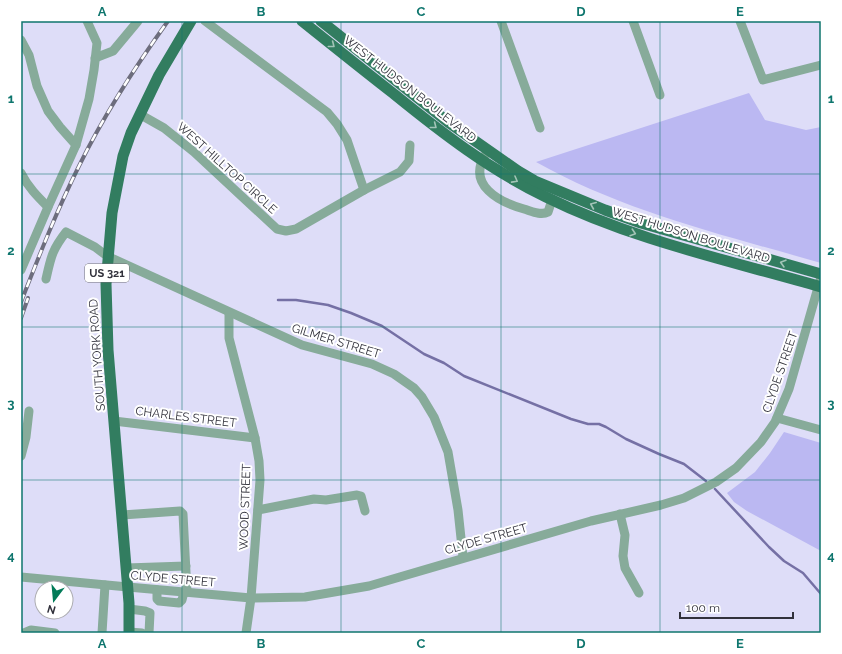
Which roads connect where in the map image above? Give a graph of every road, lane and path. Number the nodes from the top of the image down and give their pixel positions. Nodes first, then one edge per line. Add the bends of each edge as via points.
1 (87, 21) edge
2 (138, 21) edge
3 (191, 21) edge
4 (205, 21) edge
5 (302, 21) edge
6 (321, 21) edge
7 (501, 21) edge
8 (633, 21) edge
9 (740, 21) edge
10 (21, 40) edge
11 (95, 58) junction
12 (821, 65) edge
13 (660, 95) dead end
14 (141, 115) junction
15 (540, 128) dead end
16 (76, 145) junction
17 (410, 146) dead end
18 (487, 150) junction
19 (482, 160) junction
20 (21, 173) edge
21 (364, 190) junction
22 (552, 200) junction
23 (48, 207) junction
24 (107, 256) junction
25 (21, 270) edge
26 (46, 279) dead end
27 (820, 281) edge
28 (228, 312) junction
29 (29, 411) dead end
30 (777, 418) junction
31 (114, 421) junction
32 (821, 430) edge
33 (255, 438) junction
34 (21, 456) edge
35 (258, 510) junction
36 (365, 511) dead end
37 (620, 514) junction
38 (122, 515) junction
39 (463, 558) junction
40 (186, 566) junction
41 (126, 568) junction
42 (21, 577) edge
43 (105, 585) junction
44 (128, 587) junction
45 (157, 590) junction
46 (186, 592) junction
47 (639, 593) dead end
48 (251, 598) junction
49 (159, 602) junction
50 (129, 609) junction
51 (150, 613) junction
52 (41, 632) edge
53 (129, 632) edge
54 (24, 633) edge
55 (56, 633) edge
56 (102, 633) edge
57 (142, 633) edge
58 (149, 633) edge
59 (246, 633) edge

1 - 11 street via 97,43
2 - 11 street via 113,51
3 - 14 main road, SOUTH YORK ROAD / US 321 via 159,75
4 - 21 street via 327,112 347,140
5 -> 19 main road, WEST HUDSON BOULEVARD via 437,129
6 - 18 main road, WEST HUDSON BOULEVARD
7 - 15 street
8 - 13 street
9 - 12 street via 763,80
10 - 16 street via 29,55 37,86 48,111
11 - 16 street
14 - 21 street, WEST HILLTOP CIRCLE via 164,128 194,152 277,229 296,229
14 - 24 main road, SOUTH YORK ROAD / US 321 via 131,133 118,178
16 - 23 street
17 - 21 street, WEST HILLTOP CIRCLE via 409,161 400,172
18 - 19 street
27 -> 18 main road, WEST HUDSON BOULEVARD via 605,210 536,181
19 -> 22 main road, WEST HUDSON BOULEVARD
19 - 22 street via 480,178 497,199 542,214 548,212
20 - 23 street via 26,184
22 -> 27 main road, WEST HUDSON BOULEVARD via 578,213 644,237
23 - 25 street
24 - 26 street, GILMER STREET via 66,232 52,254
24 - 28 street, GILMER STREET
24 - 31 main road, SOUTH YORK ROAD / US 321 via 108,350
27 - 30 street, CLYDE STREET via 789,390
28 - 33 street, WOOD STREET via 229,338
28 - 39 street, GILMER STREET via 302,345 384,368 422,397 434,417 448,452
29 - 34 street
30 - 32 street
30 - 37 street, CLYDE STREET via 745,460 716,482 684,498
31 - 33 street, CHARLES STREET
31 - 38 main road, SOUTH YORK ROAD / US 321
33 - 35 street, WOOD STREET via 260,480
35 - 36 street via 314,499 326,500 357,495 361,496
35 - 48 street, WOOD STREET
37 - 39 street, CLYDE STREET
37 - 47 street via 625,535 625,568
38 - 40 street via 180,511 183,514
38 - 41 main road, SOUTH YORK ROAD / US 321
39 - 48 street, CLYDE STREET via 345,591 305,597
40 - 41 street
40 - 46 street
41 - 44 main road, SOUTH YORK ROAD / US 321
42 - 43 street, CLYDE STREET
43 - 44 street, CLYDE STREET
43 - 56 street
44 - 45 street, CLYDE STREET
44 - 50 main road, SOUTH YORK ROAD / US 321
45 - 46 street, CLYDE STREET
45 - 49 street
46 - 48 street, CLYDE STREET
46 - 49 street via 179,603
48 - 59 street, WOOD STREET
49 - 51 street via 154,604
50 - 51 street via 145,610
50 - 53 main road, SOUTH YORK ROAD / US 321
51 - 58 street
52 - 54 street via 31,630
52 - 55 street
53 - 57 street

